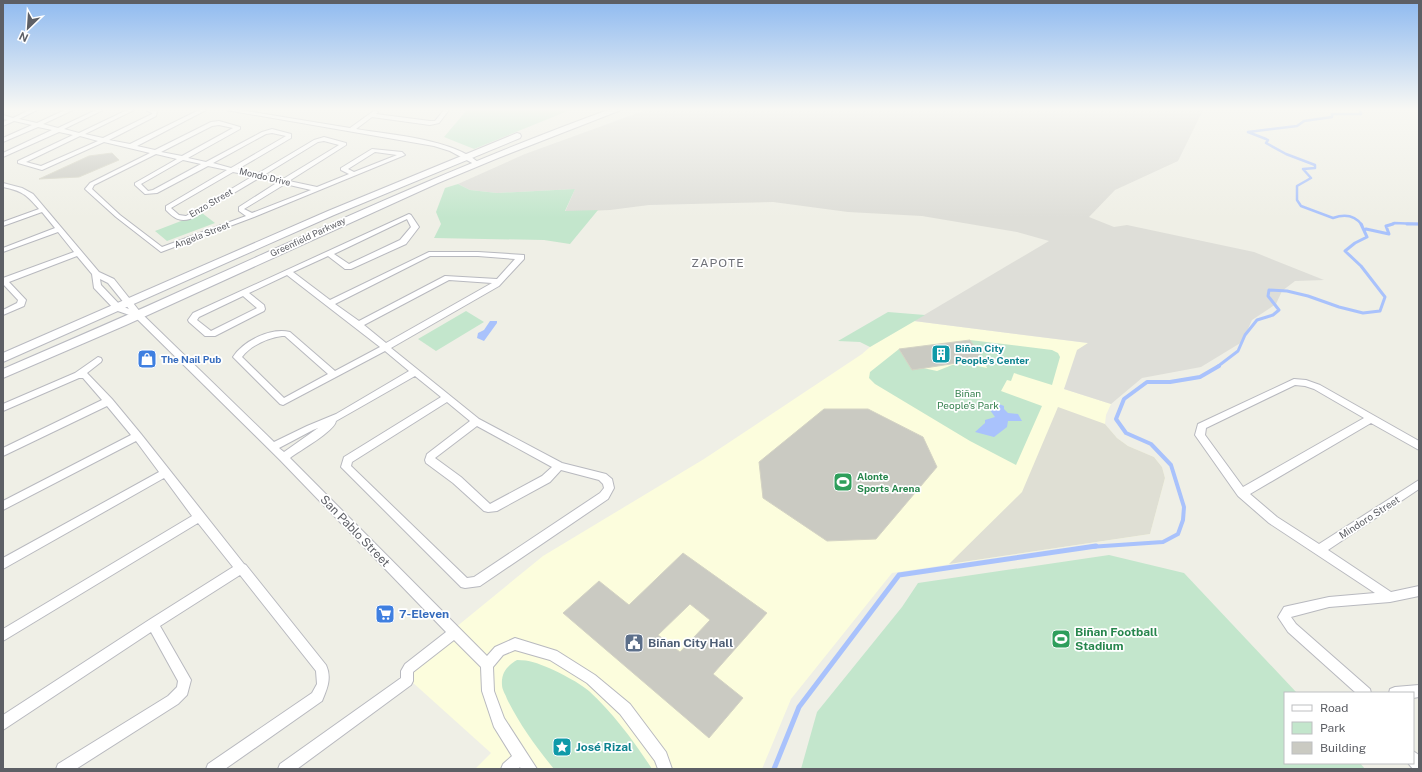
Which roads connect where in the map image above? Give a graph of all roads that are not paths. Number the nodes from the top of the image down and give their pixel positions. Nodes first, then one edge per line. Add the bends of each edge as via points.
1 (23, 146) edge
2 (54, 146) edge
3 (91, 146) edge
4 (126, 146) edge
5 (169, 146) edge
6 (204, 146) edge
7 (240, 146) edge
8 (273, 146) edge
9 (306, 146) edge
10 (341, 146) edge
11 (440, 146) edge
12 (492, 146) edge
13 (518, 146) edge
14 (130, 147) joint
15 (156, 153) junction
16 (3, 155) edge
17 (464, 157) junction
18 (182, 158) junction
19 (476, 163) junction
20 (208, 164) junction
21 (232, 170) junction
22 (353, 174) junction
23 (259, 176) junction
24 (285, 182) junction
25 (3, 185) edge
26 (316, 189) junction
27 (42, 210) junction
28 (252, 216) junction
29 (3, 224) edge
30 (60, 229) junction
31 (3, 250) edge
32 (79, 253) junction
33 (328, 253) junction
34 (288, 272) junction
35 (96, 274) junction
36 (3, 281) edge
37 (500, 281) junction
38 (244, 292) junction
39 (130, 303) junction
40 (330, 304) junction
41 (118, 308) junction
42 (3, 313) edge
43 (138, 315) junction
44 (358, 325) junction
45 (386, 347) junction
46 (3, 358) edge
47 (98, 360) dead end
48 (414, 372) junction
49 (3, 374) edge
50 (78, 375) junction
51 (334, 375) junction
52 (446, 398) junction
53 (109, 401) junction
54 (3, 408) edge
55 (339, 416) junction
56 (1372, 418) junction
57 (476, 421) junction
58 (138, 436) junction
59 (1419, 446) edge
60 (272, 447) junction
61 (3, 452) edge
62 (283, 457) junction
63 (559, 466) junction
64 (165, 473) junction
65 (1419, 484) edge
66 (1242, 493) junction
67 (3, 506) edge
68 (199, 517) junction
69 (1319, 550) junction
70 (3, 564) edge
71 (242, 568) junction
72 (1419, 591) edge
73 (1390, 597) junction
74 (153, 624) junction
75 (454, 633) junction
76 (3, 635) edge
77 (488, 665) junction
78 (1419, 691) edge
79 (1364, 692) edge
80 (1407, 692) edge
81 (3, 723) edge
82 (520, 757) junction
83 (63, 769) edge
84 (212, 769) edge
85 (285, 769) edge
86 (508, 769) edge
87 (530, 769) edge
88 (665, 769) edge

1 - 16 street
2 - 3 street via 20,162 42,168
4 - 14 street, Mondo Drive
5 - 15 street
6 - 18 street
7 - 20 street
8 - 21 street
9 - 23 street
10 - 24 street
11 - 17 street
12 - 17 main road, Greenfield Parkway
13 - 19 main road, Greenfield Parkway
14 - 15 street, Mondo Drive
15 - 18 street, Mondo Drive
15 - 28 street, Angela Street via 92,184 88,189 161,250
17 - 19 street
17 - 39 main road, Greenfield Parkway
18 - 20 street, Mondo Drive
18 - 20 street via 137,184 147,193 155,192
19 - 43 main road, Greenfield Parkway via 335,224
20 - 21 street, Mondo Drive
21 - 23 street, Mondo Drive
21 - 23 street, Enzo Street via 168,209 179,218 188,218
22 - 22 street, Angela Street via 402,155 402,154 378,149 371,151 343,169
22 - 26 street, Angela Street
23 - 24 street, Mondo Drive
24 - 26 street, Mondo Drive
24 - 28 street via 241,208
25 - 27 street via 31,195
26 - 28 street, Angela Street
27 - 29 street
27 - 30 street
30 - 31 street
30 - 32 street
32 - 35 street
32 - 36 street
33 - 33 street via 409,216 415,227 403,242 348,267
33 - 34 street
34 - 38 street
34 - 40 street
35 - 39 street via 110,281
35 - 41 street via 97,286
36 - 42 street via 22,300 21,304
37 - 40 street via 521,257 429,254
37 - 44 street via 448,278
37 - 45 street
38 - 38 street via 261,309 212,334 208,334 192,320 196,315
39 - 41 main road, Greenfield Parkway
39 - 43 street
40 - 44 street
41 - 43 street
41 - 46 main road, Greenfield Parkway
43 - 49 main road, Greenfield Parkway
43 - 60 street, San Pablo Street
44 - 45 street
45 - 48 street
45 - 51 street
47 - 50 street
48 - 52 street
48 - 55 street
50 - 53 street via 85,375
50 - 54 street
51 - 51 street via 287,334 282,333 245,347 237,356 283,402
52 - 57 street
52 - 63 street via 348,460 346,467 465,583 476,582 604,496 609,488 608,482 602,477
53 - 58 street
53 - 61 street
55 - 60 street
55 - 62 street via 318,434
56 - 59 street
56 - 66 street
56 - 66 street via 1317,386 1294,382 1201,426 1200,435
57 - 63 street
57 - 63 street via 430,457 430,460 488,508 493,508 546,479
58 - 64 street
58 - 67 street
60 - 62 street, San Pablo Street
62 - 75 street, San Pablo Street
64 - 68 street
64 - 70 street
65 - 69 street, Mindoro Street
66 - 69 street via 1274,520
68 - 71 street
68 - 76 street
69 - 73 street
71 - 74 street
71 - 84 street via 322,669 323,684 317,697
72 - 73 street
73 - 79 street via 1329,602 1288,611 1284,617 1292,628
74 - 81 street
74 - 83 street via 185,680 182,691 174,700
75 - 77 street, San Pablo Street
75 - 85 street via 409,668 407,680
77 - 82 street via 488,691 499,722
77 - 88 street via 499,651 515,644 553,655 590,679 625,710 661,757
78 - 80 street
82 - 86 street
82 - 87 street

